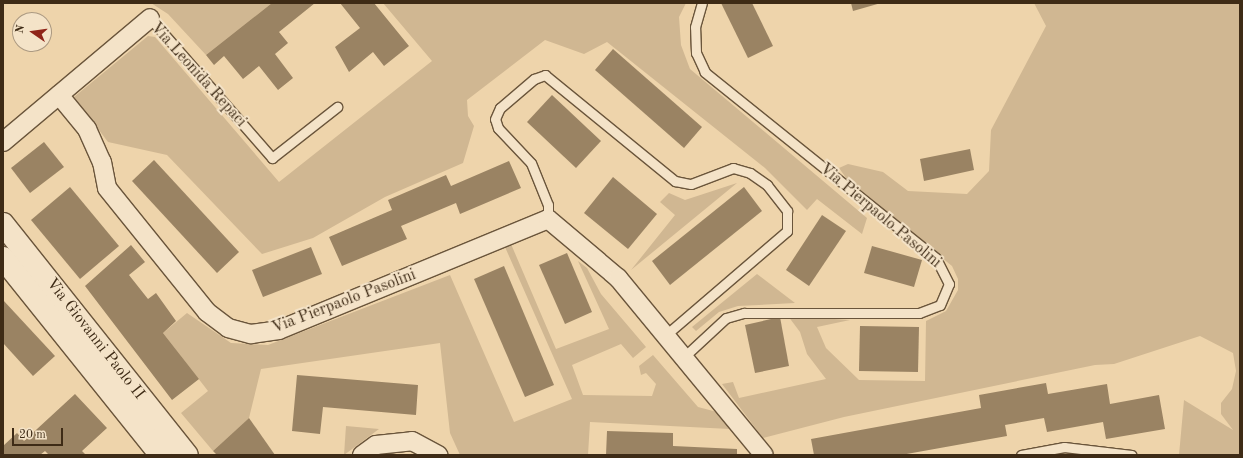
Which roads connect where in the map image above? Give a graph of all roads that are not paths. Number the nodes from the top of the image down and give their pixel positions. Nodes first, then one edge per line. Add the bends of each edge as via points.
1 (702, 3) edge
2 (150, 18) joint
3 (59, 95) junction
4 (337, 107) dead end
5 (5, 135) edge
6 (548, 219) junction
7 (3, 224) edge
8 (3, 258) edge
9 (667, 334) junction
10 (686, 355) junction
11 (161, 455) edge
12 (187, 455) edge
13 (362, 455) edge
14 (438, 455) edge
15 (764, 455) edge
16 (1021, 455) edge
17 (1132, 455) edge

1 - 10 lane, Via Pierpaolo Pasolini via 695,27 696,46 705,72 936,258 949,284 940,305 924,312 889,315 785,310 744,313 726,318
2 - 3 street, Via Leonida Repaci
2 - 4 lane, Via Leonida Repaci via 272,158
3 - 5 street, Via Leonida Repaci
3 - 6 street, Via Pierpaolo Pasolini via 87,129 102,162 106,188 207,312 228,328 252,334 279,330
6 - 9 street via 618,278
6 - 9 lane via 548,205 532,163 498,128 495,119 500,108 534,79 545,75 675,181 691,184 733,168 750,173 767,185 787,211 787,231
7 - 12 street, Via Giovanni Paolo II
8 - 11 street, Via Giovanni Paolo II
9 - 10 street
10 - 15 street
13 - 14 street via 376,445 412,440
16 - 17 lane via 1064,446

